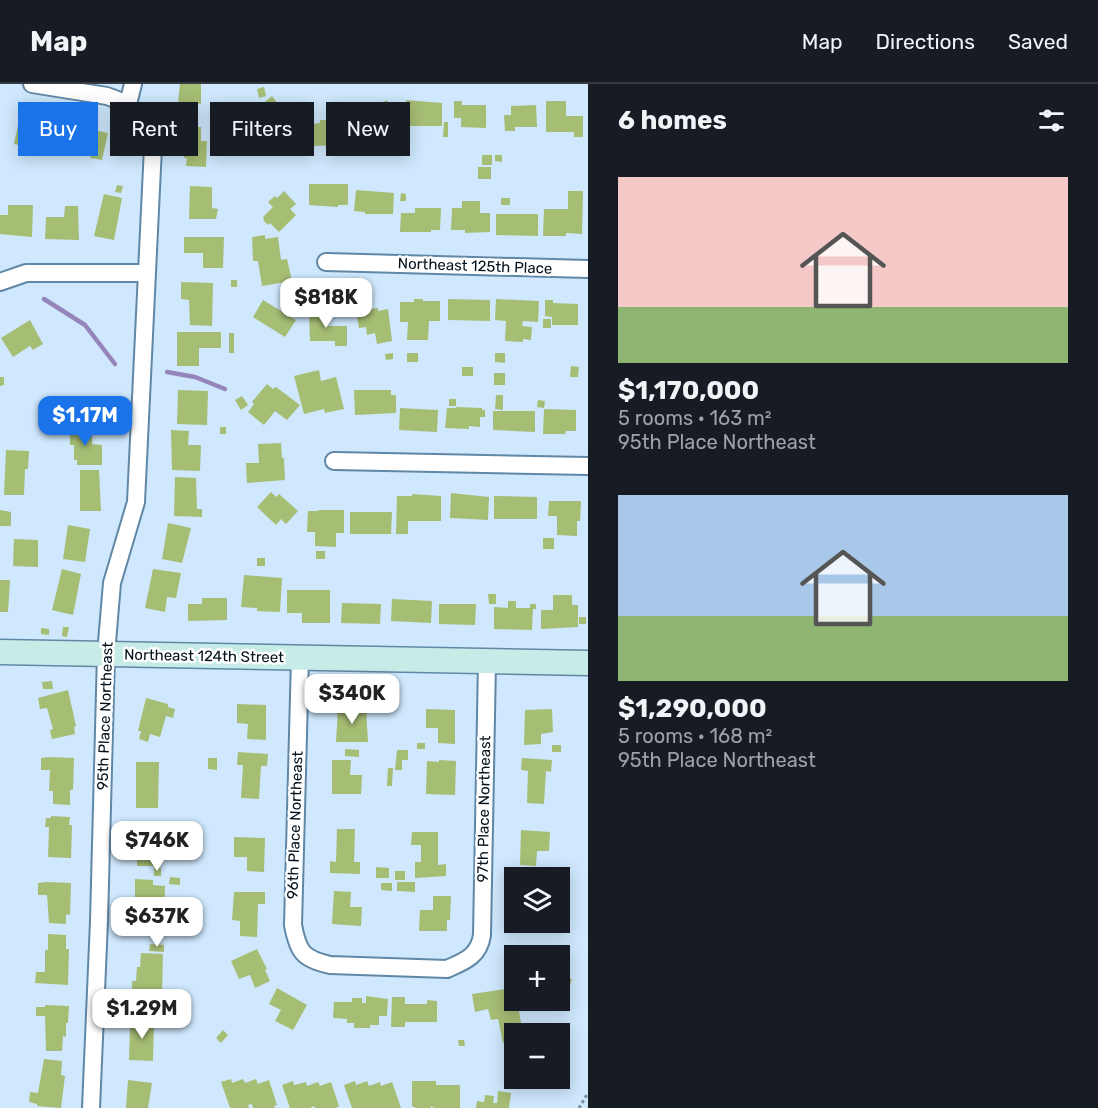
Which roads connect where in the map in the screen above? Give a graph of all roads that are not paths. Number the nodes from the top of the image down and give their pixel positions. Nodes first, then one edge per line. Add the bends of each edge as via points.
1 (32, 84) edge
2 (133, 84) edge
3 (123, 102) edge
4 (128, 102) edge
5 (153, 156) edge
6 (326, 262) dead end
7 (588, 269) edge
8 (147, 273) junction
9 (0, 282) edge
10 (334, 460) dead end
11 (588, 466) edge
12 (0, 652) edge
13 (106, 654) junction
14 (300, 658) junction
15 (487, 662) junction
16 (588, 663) edge
17 (474, 954) joint
18 (91, 1108) edge

1 - 3 street
2 - 4 street
5 - 8 street, 95th Place Northeast
6 - 7 street, Northeast 125th Place
8 - 9 street via 26,273
8 - 13 street, 95th Place Northeast via 136,502 112,583
10 - 11 street
12 - 13 street, Northeast 124th Street
13 - 14 street, Northeast 124th Street
13 - 18 street, 95th Place Northeast
14 - 15 street, Northeast 124th Street
14 - 17 street, 96th Place Northeast via 293,925 303,955 330,965 447,969
15 - 16 street, Northeast 124th Street
15 - 17 street, 97th Place Northeast via 482,935

